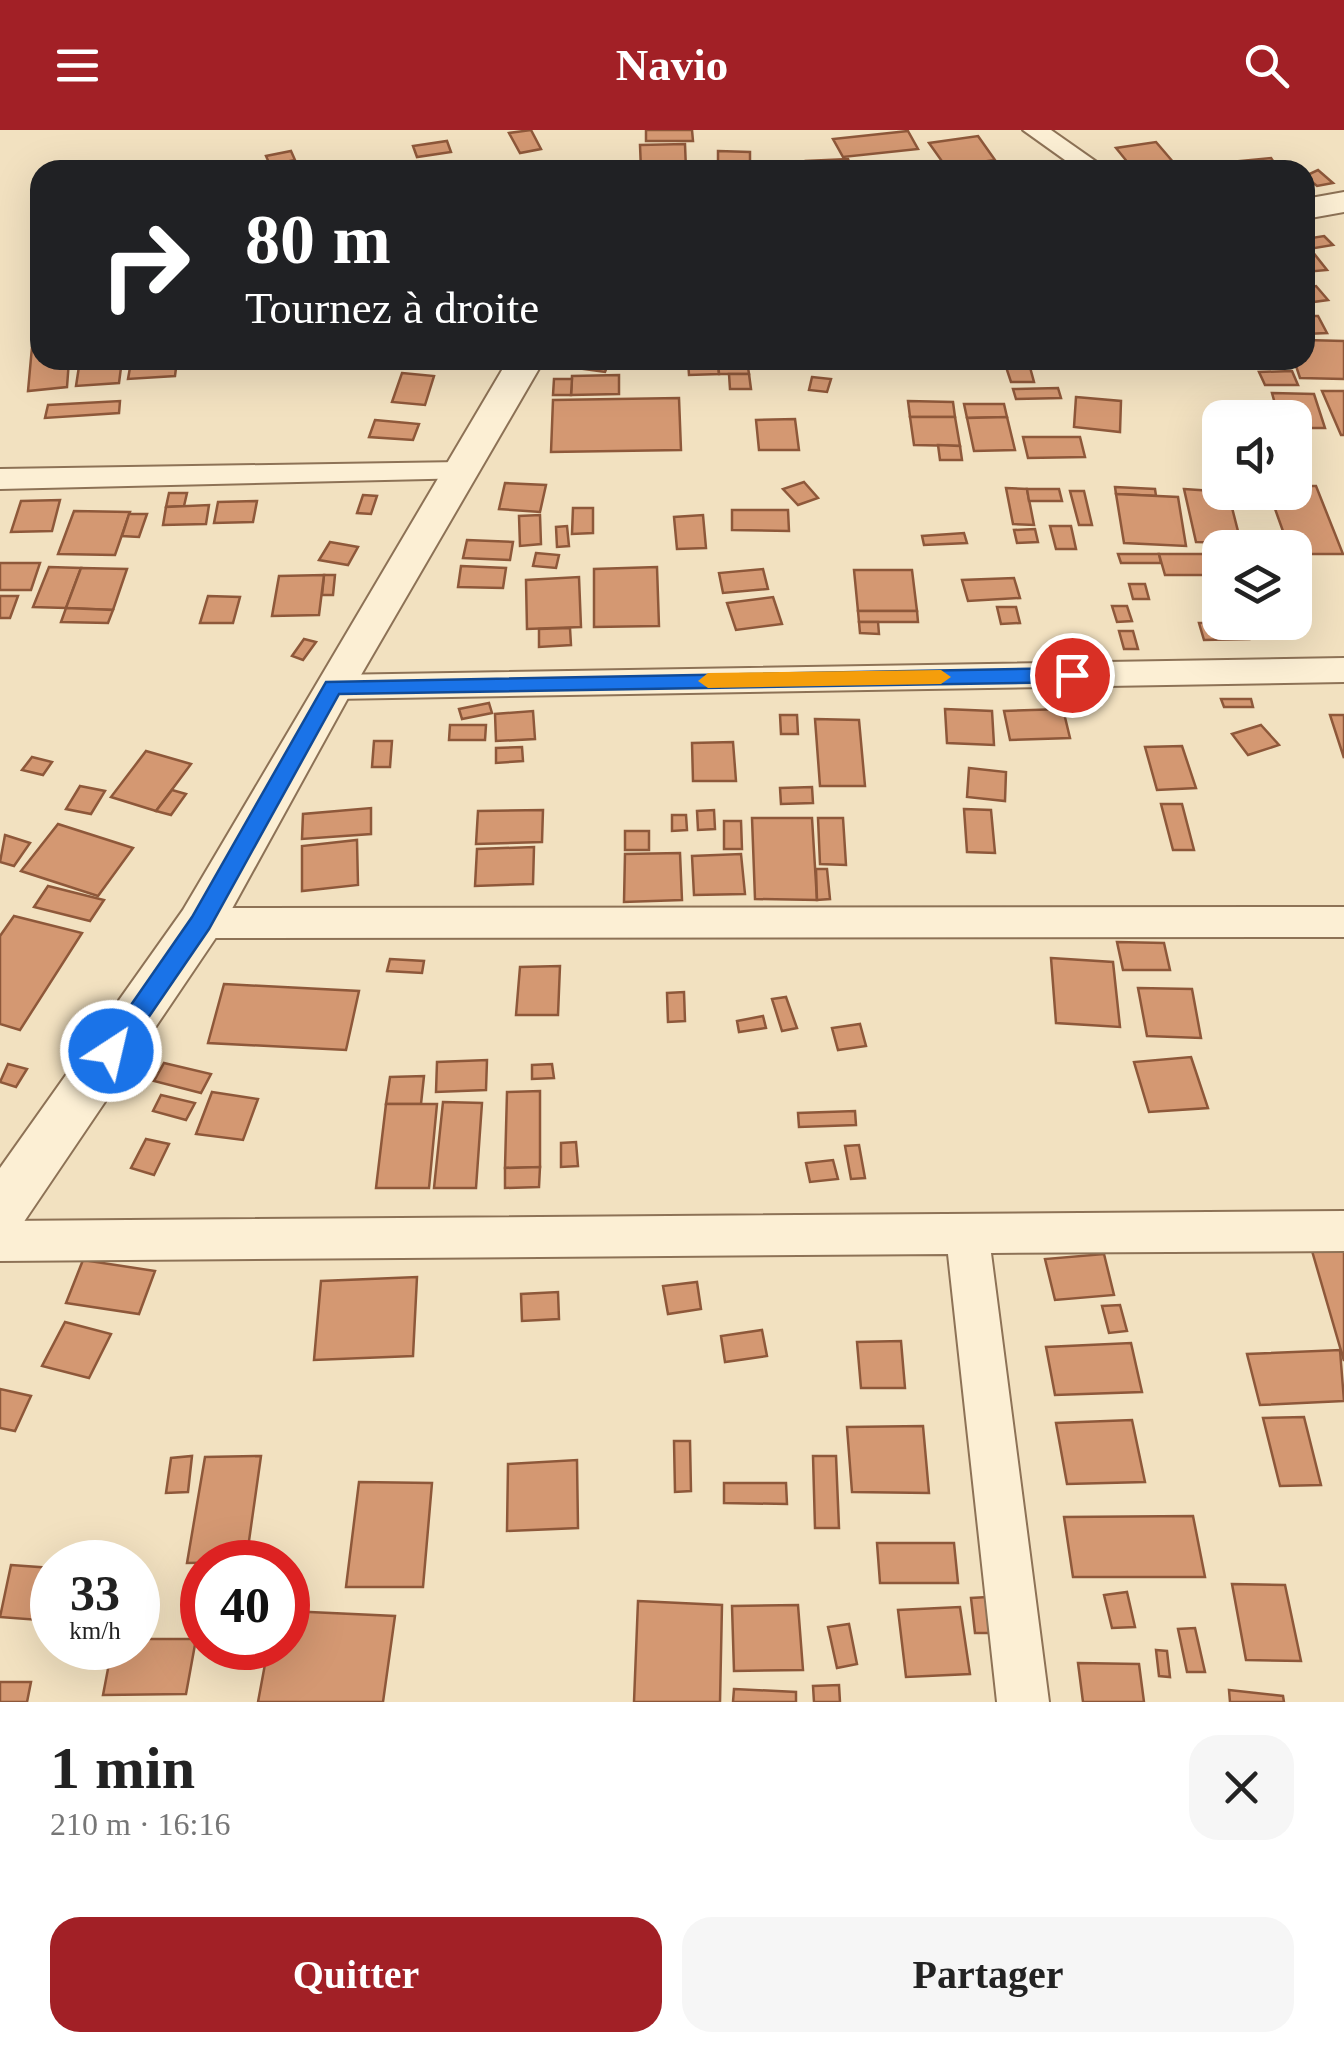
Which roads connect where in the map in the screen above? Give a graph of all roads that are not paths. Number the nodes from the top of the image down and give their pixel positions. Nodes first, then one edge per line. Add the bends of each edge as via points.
1 (1035, 130) edge
2 (1081, 160) edge
3 (1344, 202) edge
4 (1315, 206) edge
5 (520, 370) edge
6 (461, 471) junction
7 (0, 480) edge
8 (1344, 670) edge
9 (333, 687) junction
10 (1344, 922) edge
11 (200, 923) junction
12 (0, 1212) edge
13 (1344, 1230) edge
14 (966, 1234) junction
15 (0, 1240) edge
16 (1022, 1702) edge

1 - 2 street
3 - 4 street
5 - 6 street
6 - 7 street
6 - 9 street
8 - 9 street
9 - 11 street
10 - 11 street
11 - 12 street
13 - 14 street
14 - 15 street
14 - 16 street

